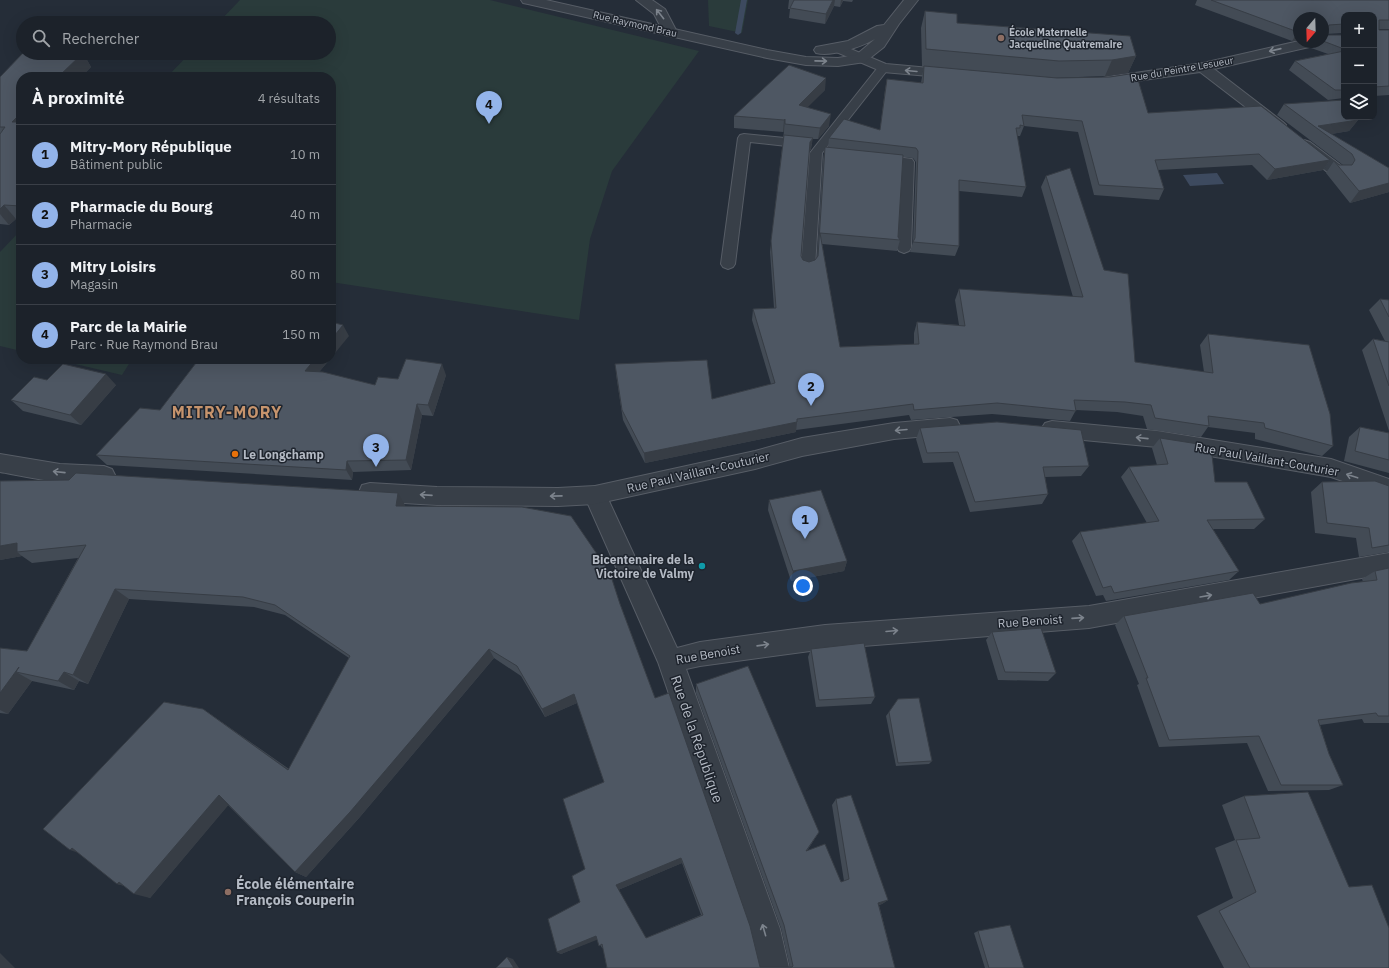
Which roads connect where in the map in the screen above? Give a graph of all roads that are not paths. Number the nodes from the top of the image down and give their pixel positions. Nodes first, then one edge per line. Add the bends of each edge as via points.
1 (528, 0) edge
2 (643, 0) edge
3 (911, 0) edge
4 (893, 22) junction
5 (670, 32) junction
6 (1293, 47) edge
7 (742, 48) junction
8 (839, 48) junction
9 (860, 59) junction
10 (1203, 67) junction
11 (883, 68) junction
12 (968, 76) edge
13 (1097, 82) edge
14 (819, 149) junction
15 (831, 155) edge
16 (870, 158) edge
17 (1337, 170) edge
18 (904, 248) dead end
19 (728, 264) dead end
20 (808, 267) edge
21 (969, 424) edge
22 (1031, 427) edge
23 (0, 463) edge
24 (124, 476) edge
25 (1389, 488) edge
26 (351, 491) edge
27 (595, 495) junction
28 (1389, 563) edge
29 (670, 661) junction
30 (774, 968) edge

1 - 5 street, Rue Raymond Brau
5 -> 2 street via 660,12
3 - 4 street, Rue Raymond Brau
4 - 8 street, Rue Raymond Brau via 866,39
4 - 9 street, Rue Raymond Brau via 879,44
5 - 7 street, Rue Raymond Brau
6 -> 10 street, Rue du Peintre Lesueur
7 - 8 street, Rue Raymond Brau via 818,51
7 -> 9 street, Rue Raymond Brau via 806,61 838,62
8 - 9 street
9 - 11 street
10 - 13 street, Rue du Peintre Lesueur
10 - 17 street
12 -> 11 street
11 - 14 lane
14 - 15 lane
14 - 19 lane via 744,138
14 - 20 lane
16 - 18 lane via 908,162
21 -> 27 street, Rue Paul Vaillant-Couturier via 894,431 802,447 755,460
25 -> 22 street, Rue Paul Vaillant-Couturier via 1331,468 1157,439
24 -> 23 street via 60,473
27 -> 26 street, Rue Paul Vaillant-Couturier via 437,496
27 - 29 street, Rue de la République
29 -> 28 street, Rue Benoist via 700,654 824,637 1089,617
30 -> 29 street, Rue de la République via 764,930

